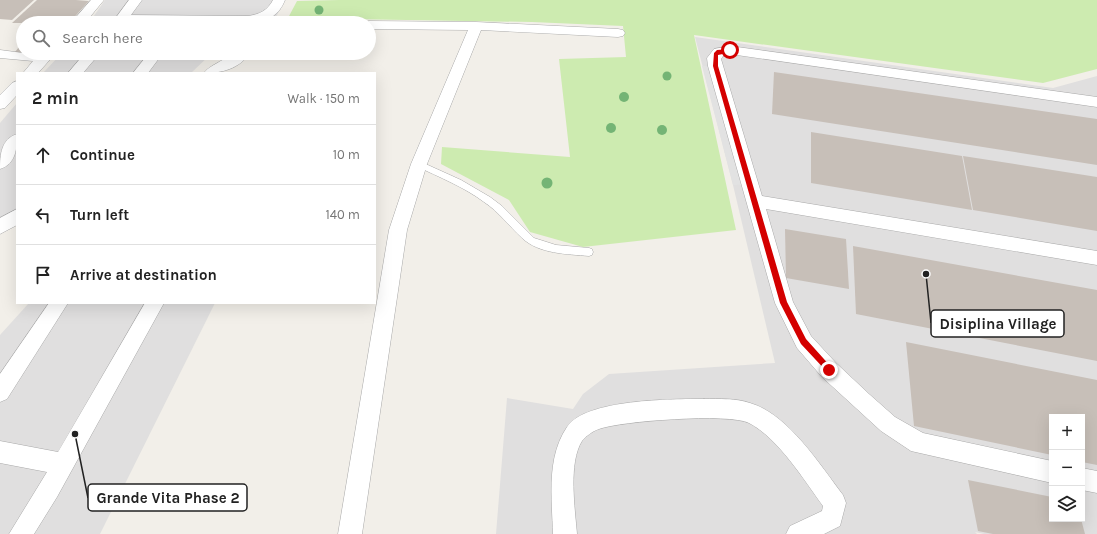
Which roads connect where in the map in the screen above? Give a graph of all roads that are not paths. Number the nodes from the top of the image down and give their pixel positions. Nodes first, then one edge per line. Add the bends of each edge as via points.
1 (98, 0) edge
2 (136, 0) edge
3 (279, 0) edge
4 (84, 16) edge
5 (125, 16) edge
6 (264, 16) edge
7 (376, 25) edge
8 (476, 26) junction
9 (618, 33) dead end
10 (0, 54) edge
11 (16, 55) edge
12 (43, 60) edge
13 (87, 60) edge
14 (150, 60) edge
15 (234, 60) edge
16 (31, 72) edge
17 (76, 72) edge
18 (141, 72) edge
19 (213, 72) edge
20 (16, 87) edge
21 (1097, 102) edge
22 (0, 104) edge
23 (16, 141) edge
24 (0, 163) edge
25 (419, 164) junction
26 (755, 201) junction
27 (16, 217) edge
28 (0, 227) edge
29 (16, 231) edge
30 (0, 241) edge
31 (589, 252) dead end
32 (1097, 258) edge
33 (58, 304) edge
34 (154, 304) edge
35 (0, 392) edge
36 (0, 452) edge
37 (63, 464) junction
38 (1049, 471) edge
39 (1085, 480) edge
40 (1097, 482) edge
41 (21, 534) edge
42 (350, 534) edge
43 (564, 534) edge
44 (798, 534) edge

1 - 4 street
2 - 5 street
3 - 6 street via 274,11
7 - 8 street
8 - 9 street
8 - 25 street
10 - 11 street
12 - 16 street
13 - 17 street
14 - 18 street
15 - 19 street
20 - 22 street
21 - 26 street via 730,50 719,52 714,58 715,66
23 - 24 street
25 - 31 lane via 494,204 525,237 533,242 557,249
25 - 42 street via 398,230
26 - 32 street
26 - 38 street via 784,303 804,342 862,401 888,424 919,443
27 - 28 street
29 - 30 street
33 - 35 street
34 - 37 street
36 - 37 street
37 - 41 street
39 - 40 street
43 - 44 street via 564,470 576,432 593,422 611,416 734,409 751,413 765,421 799,456 835,503 832,518

